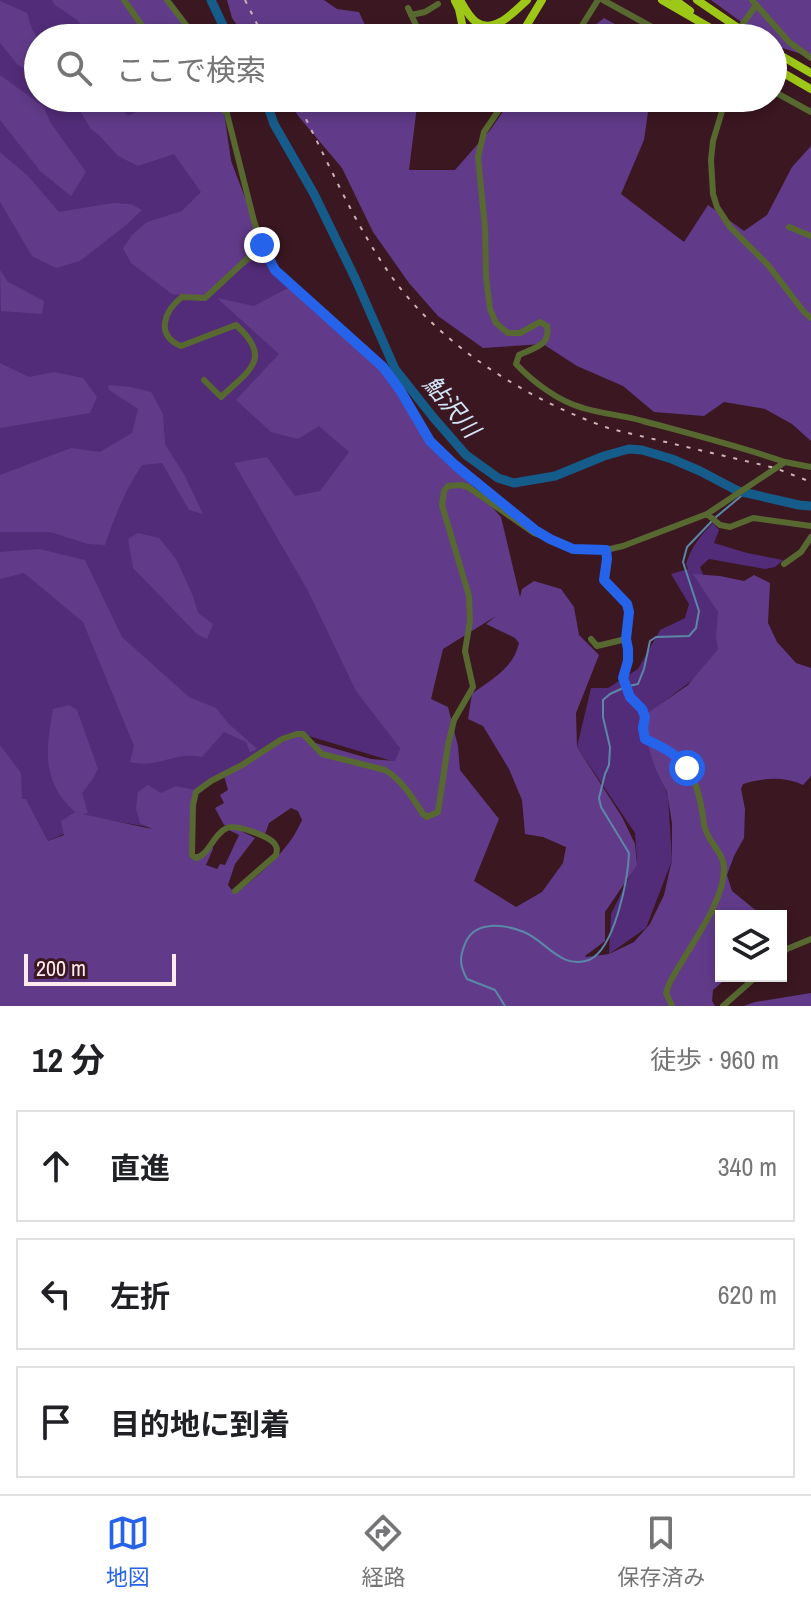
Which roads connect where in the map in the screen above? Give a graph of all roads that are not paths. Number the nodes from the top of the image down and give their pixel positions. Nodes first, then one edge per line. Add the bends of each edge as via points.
1 (124, 0) edge
2 (167, 0) edge
3 (457, 0) edge
4 (527, 0) edge
5 (542, 0) edge
6 (600, 0) edge
7 (662, 0) edge
8 (675, 0) edge
9 (697, 0) edge
10 (754, 2) edge
11 (438, 4) dead end
12 (141, 24) edge
13 (185, 24) edge
14 (415, 24) edge
15 (462, 24) edge
16 (479, 24) edge
17 (494, 24) edge
18 (527, 24) edge
19 (583, 24) edge
20 (645, 24) edge
21 (702, 24) edge
22 (707, 24) edge
23 (732, 24) edge
24 (742, 24) edge
25 (773, 24) edge
26 (787, 40) edge
27 (811, 58) edge
28 (787, 59) edge
29 (811, 73) edge
30 (787, 75) edge
31 (811, 89) edge
32 (787, 99) edge
33 (226, 112) edge
34 (498, 112) edge
35 (722, 112) edge
36 (811, 112) edge
37 (789, 227) dead end
38 (811, 236) edge
39 (262, 245) junction
40 (811, 318) edge
41 (204, 380) dead end
42 (785, 462) junction
43 (811, 467) edge
44 (707, 514) junction
45 (811, 526) edge
46 (811, 537) edge
47 (550, 539) junction
48 (606, 550) junction
49 (784, 564) dead end
50 (591, 639) dead end
51 (626, 639) junction
52 (235, 891) dead end
53 (811, 939) edge
54 (787, 949) edge
55 (750, 982) edge
56 (672, 1006) edge
57 (723, 1006) edge

1 - 12 street
2 - 13 street
3 - 15 highway
3 - 16 highway
4 - 17 highway
5 - 18 highway
6 - 19 street
6 - 20 street
7 - 21 highway
8 - 22 highway
9 - 23 highway
10 - 24 street
10 - 25 street
11 - 14 street via 425,12 409,12
26 - 27 street
28 - 29 highway
30 - 31 highway
32 - 36 street
33 - 39 street
34 - 42 street via 484,132 478,157 490,309 508,333 540,322 549,334 537,349 519,355 516,364 580,407
35 - 40 street via 711,160 717,207
37 - 38 street
39 - 41 street via 205,298 182,297 167,314 164,328 175,344 236,325 254,346 255,363 221,397
39 - 47 street via 275,270 383,367 430,441
42 - 43 street
42 - 44 street
44 - 45 street via 730,527 753,518
44 - 48 street
46 - 49 street
47 - 48 street via 573,549
47 - 52 street via 468,487 448,486 442,505 469,596 465,651 473,687 454,720 438,812 423,814 406,788 385,770 322,754 303,734 287,736 200,787 194,796 196,858 229,827 275,844 276,855
48 - 51 street via 604,580 629,612
50 - 51 street via 597,646
51 - 56 street via 623,678 645,717 645,739 672,752 694,781 705,830 725,869 712,911 669,984 666,993
53 - 54 street
55 - 57 street

